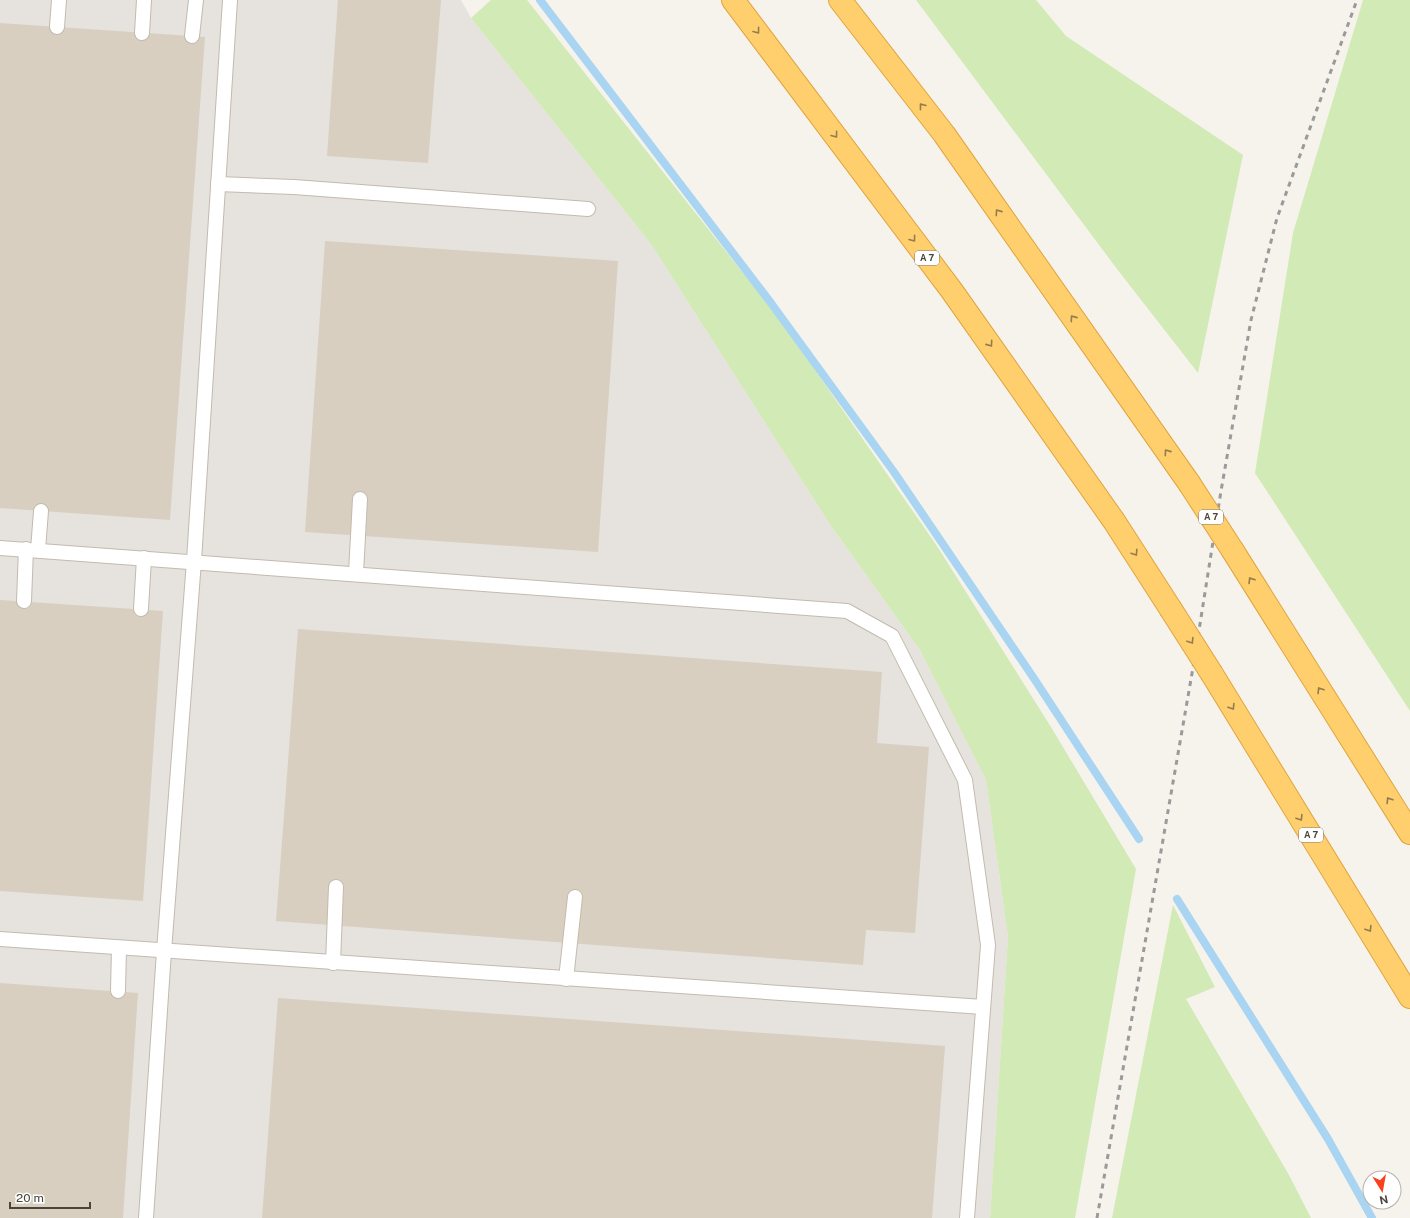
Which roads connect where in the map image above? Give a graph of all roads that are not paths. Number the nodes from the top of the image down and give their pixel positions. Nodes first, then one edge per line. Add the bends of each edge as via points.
1 (59, 0) edge
2 (144, 0) edge
3 (196, 0) edge
4 (230, 0) edge
5 (733, 0) edge
6 (840, 0) edge
7 (57, 27) dead end
8 (142, 33) dead end
9 (192, 36) dead end
10 (218, 184) junction
11 (588, 209) dead end
12 (360, 499) dead end
13 (41, 511) dead end
14 (0, 548) edge
15 (32, 550) junction
16 (144, 558) junction
17 (194, 561) junction
18 (356, 573) junction
19 (24, 601) dead end
20 (141, 609) dead end
21 (1410, 833) edge
22 (336, 887) dead end
23 (575, 897) dead end
24 (0, 939) edge
25 (120, 948) junction
26 (164, 951) junction
27 (333, 963) junction
28 (566, 979) junction
29 (118, 991) dead end
30 (1410, 997) edge
31 (983, 1007) junction
32 (146, 1218) edge
33 (968, 1218) edge

1 - 7 lane
2 - 8 lane
3 - 9 lane
4 - 10 lane
5 -> 30 highway, A 7, bridge via 952,291 1114,521 1212,674
21 -> 6 highway, A 7, bridge via 1189,483 944,134
10 - 11 lane via 294,187
10 - 17 lane
12 - 18 lane
13 - 15 lane
14 - 15 lane
15 - 16 lane
15 - 19 lane
16 - 17 lane
16 - 20 lane
17 - 18 lane
17 - 26 lane
18 - 31 lane via 846,611 892,636 965,780 988,945
22 - 27 lane
23 - 28 lane
24 - 25 lane
25 - 26 lane
25 - 29 lane
26 - 27 lane
26 - 32 lane
27 - 28 lane
28 - 31 lane
31 - 33 lane

